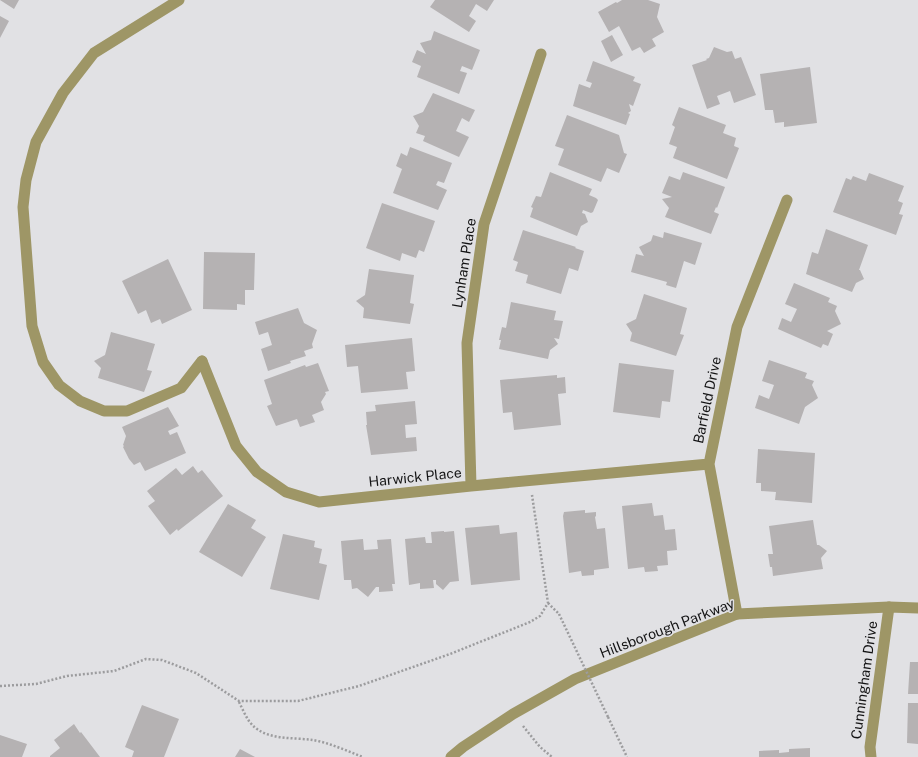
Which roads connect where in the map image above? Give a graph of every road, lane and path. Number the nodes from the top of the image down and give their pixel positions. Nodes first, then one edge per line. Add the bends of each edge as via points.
1 (179, 0) edge
2 (541, 54) dead end
3 (787, 200) dead end
4 (709, 464) junction
5 (530, 481) junction
6 (471, 486) junction
7 (548, 603) junction
8 (889, 607) junction
9 (918, 608) edge
10 (737, 614) junction
11 (0, 686) edge
12 (238, 702) junction
13 (513, 714) junction
14 (363, 757) edge
15 (451, 757) edge
16 (552, 757) edge
17 (627, 757) edge
18 (871, 757) edge

1 - 6 street, Harwick Place via 94,53 63,93 36,142 26,180 24,215 32,326 43,362 59,385 80,401 104,411 127,411 181,388 202,361 236,446 257,472 286,492 318,502
2 - 6 street, Lynham Place via 484,224 467,343
3 - 4 street, Barfield Drive via 737,327
4 - 5 street, Harwick Place
4 - 10 street, Barfield Drive
5 - 6 street, Harwick Place
5 - 7 path
7 - 12 path via 540,616 530,622 359,686 298,701
7 - 17 path, bridge via 559,614
8 - 9 street, Hillsborough Parkway
8 - 10 street, Hillsborough Parkway
8 - 18 street, Cunningham Drive via 870,747
10 - 13 street, Hillsborough Parkway via 575,679
11 - 12 path via 36,684 67,676 114,671 146,659 162,660 196,672
12 - 14 path via 249,722 261,731 276,736 323,742
13 - 15 street, Hillsborough Parkway
13 - 16 path via 540,747

